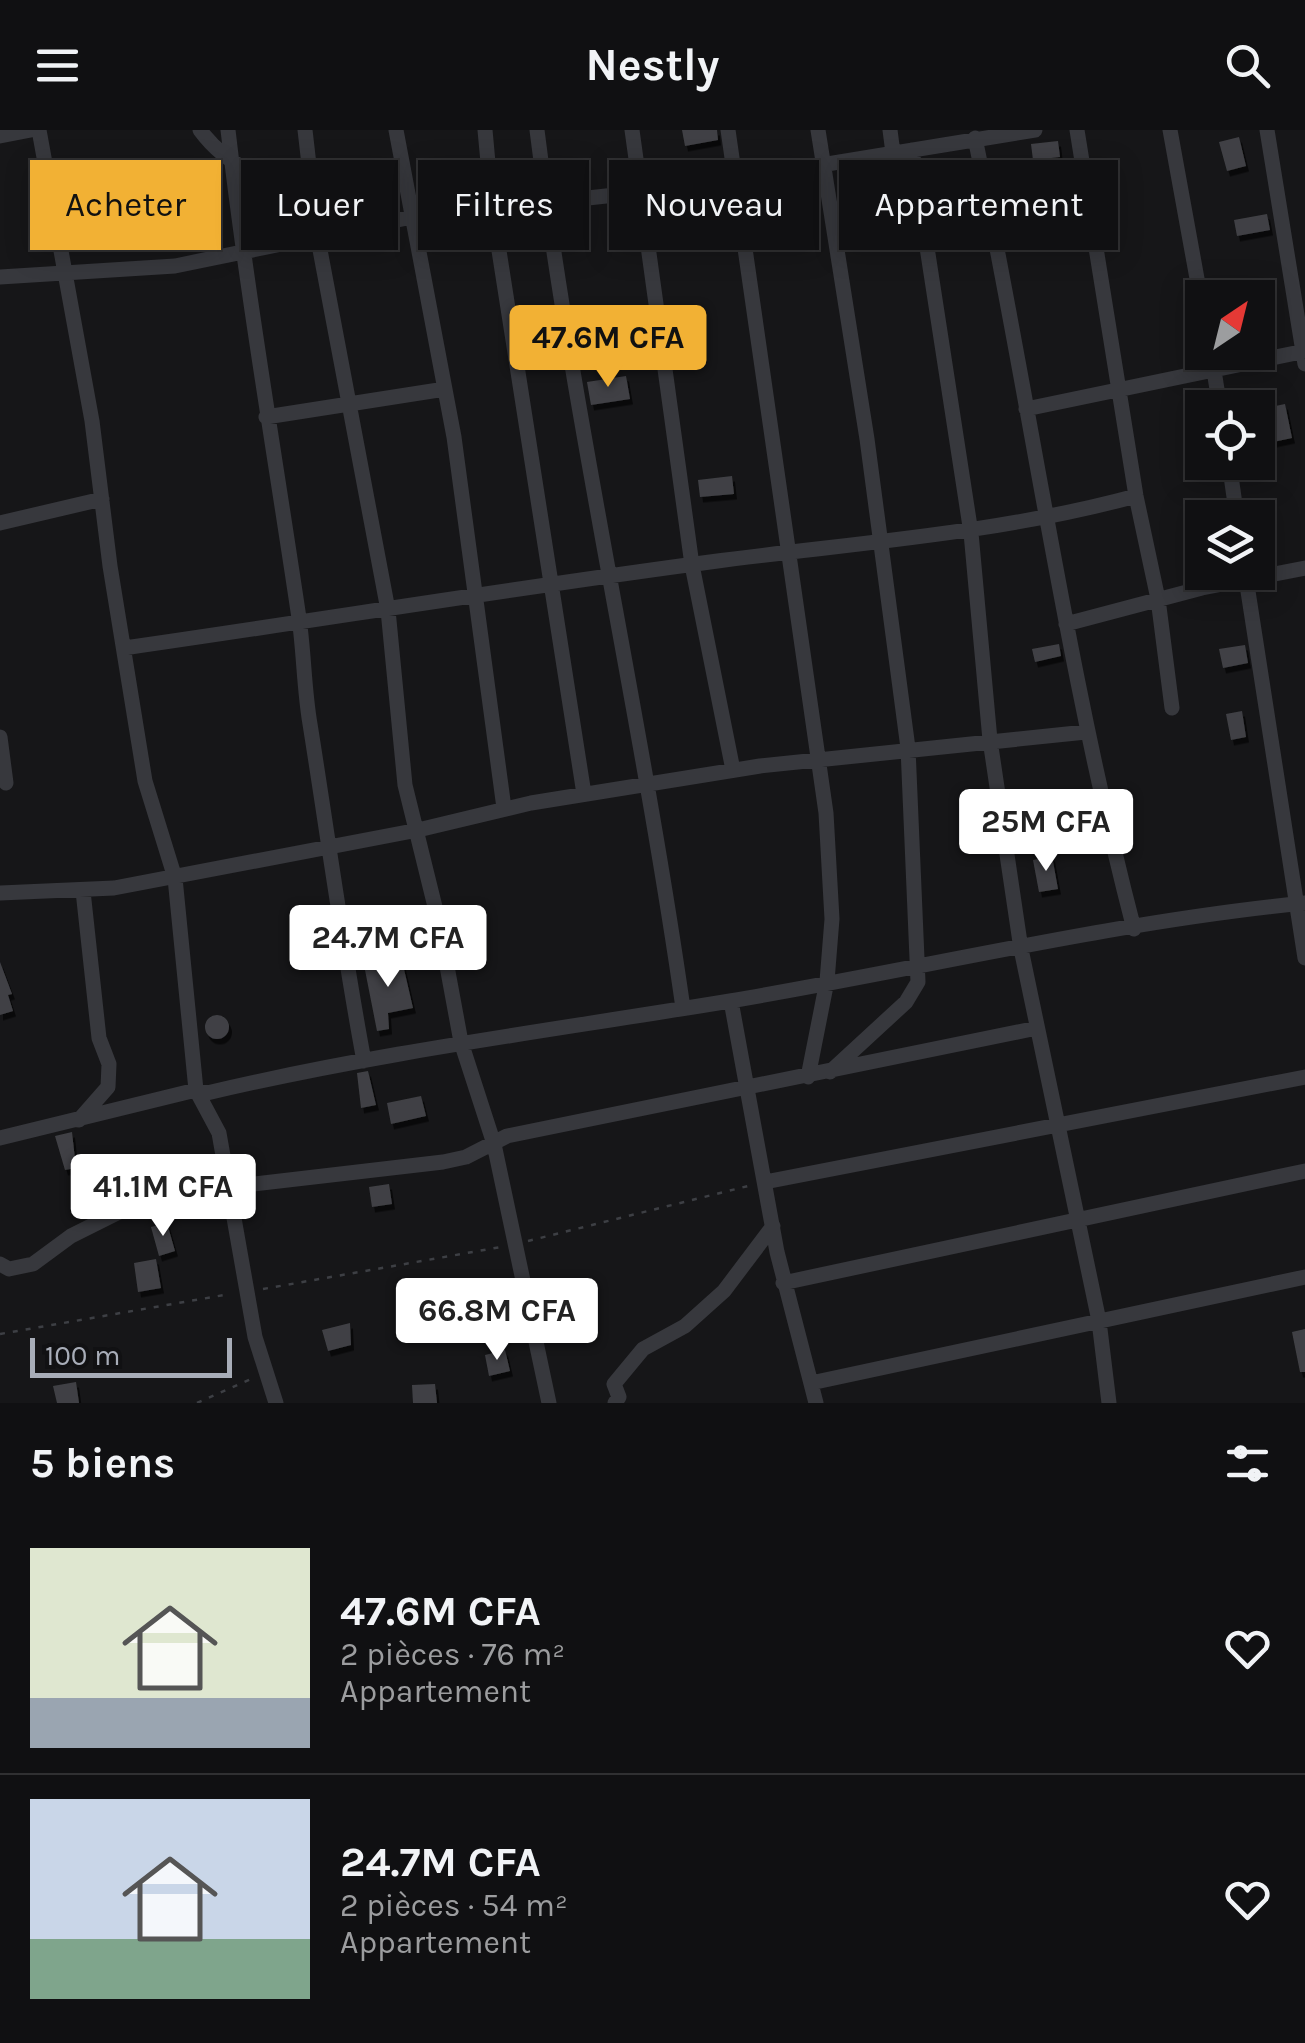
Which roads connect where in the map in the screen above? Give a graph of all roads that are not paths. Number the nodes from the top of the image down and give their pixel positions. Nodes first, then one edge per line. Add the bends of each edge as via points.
1 (32, 130) edge
2 (39, 130) edge
3 (200, 130) edge
4 (228, 130) edge
5 (306, 130) edge
6 (396, 130) edge
7 (485, 130) edge
8 (537, 130) edge
9 (632, 130) edge
10 (728, 130) edge
11 (818, 130) edge
12 (890, 130) edge
13 (1035, 130) edge
14 (1077, 130) edge
15 (1170, 130) edge
16 (1267, 130) edge
17 (0, 136) edge
18 (975, 138) junction
19 (912, 150) junction
20 (893, 153) junction
21 (309, 160) edge
22 (488, 160) edge
23 (541, 160) edge
24 (636, 160) edge
25 (734, 160) edge
26 (231, 162) junction
27 (824, 163) junction
28 (819, 164) edge
29 (241, 167) edge
30 (418, 216) edge
31 (412, 217) junction
32 (398, 220) edge
33 (248, 250) edge
34 (320, 250) edge
35 (499, 250) edge
36 (554, 250) edge
37 (647, 250) edge
38 (748, 250) edge
39 (244, 251) junction
40 (65, 270) junction
41 (0, 277) edge
42 (1197, 280) edge
43 (1304, 356) edge
44 (1215, 371) junction
45 (1121, 388) junction
46 (445, 390) junction
47 (1218, 390) edge
48 (350, 401) junction
49 (1026, 409) junction
50 (266, 417) junction
51 (1136, 496) junction
52 (102, 499) junction
53 (0, 521) edge
54 (1045, 521) junction
55 (970, 533) junction
56 (878, 540) junction
57 (786, 553) junction
58 (692, 565) junction
59 (1305, 568) edge
60 (1275, 572) edge
61 (608, 576) junction
62 (552, 585) junction
63 (1191, 590) edge
64 (1248, 590) edge
65 (476, 596) junction
66 (1158, 599) junction
67 (388, 610) junction
68 (300, 623) junction
69 (1066, 624) junction
70 (124, 648) junction
71 (1172, 708) dead end
72 (1086, 732) junction
73 (0, 736) edge
74 (990, 740) junction
75 (908, 748) junction
76 (818, 757) junction
77 (733, 770) junction
78 (6, 783) dead end
79 (650, 783) junction
80 (584, 794) junction
81 (504, 808) junction
82 (418, 830) junction
83 (332, 846) junction
84 (175, 878) junction
85 (84, 891) junction
86 (0, 894) edge
87 (1300, 903) edge
88 (1134, 929) junction
89 (1021, 948) junction
90 (1305, 958) edge
91 (918, 964) junction
92 (826, 981) junction
93 (731, 1001) junction
94 (682, 1008) junction
95 (1037, 1028) junction
96 (462, 1042) junction
97 (364, 1061) junction
98 (828, 1073) junction
99 (1305, 1076) edge
100 (808, 1077) junction
101 (748, 1086) junction
102 (196, 1090) junction
103 (79, 1120) junction
104 (1057, 1122) junction
105 (0, 1138) edge
106 (494, 1144) junction
107 (1305, 1171) edge
108 (765, 1182) junction
109 (228, 1187) junction
110 (1077, 1219) junction
111 (773, 1226) junction
112 (0, 1264) edge
113 (1305, 1277) edge
114 (784, 1283) junction
115 (1099, 1320) junction
116 (811, 1383) junction
117 (276, 1403) edge
118 (548, 1403) edge
119 (615, 1403) edge
120 (816, 1403) edge
121 (1109, 1403) edge

1 - 17 street
2 - 40 street
3 - 26 street
4 - 26 street
5 - 21 street
6 - 31 street
7 - 22 street
8 - 23 street
9 - 24 street
10 - 25 street
11 - 27 street
12 - 20 street
13 - 18 street
14 - 45 street
15 - 42 street
16 - 43 street
18 - 19 street
18 - 49 street
19 - 20 street
19 - 55 street
20 - 27 street
26 - 29 street
26 - 39 street
27 - 28 street
27 - 56 street
30 - 31 street
31 - 32 street
31 - 46 street
33 - 39 street
34 - 48 street
35 - 62 street
36 - 61 street
37 - 58 street
38 - 57 street
39 - 40 street via 133,272
39 - 50 street
40 - 41 street
40 - 52 street
43 - 44 street
44 - 45 street
44 - 47 street
45 - 49 street
45 - 51 street
46 - 48 street
46 - 65 street
48 - 50 street
48 - 67 street
49 - 54 street
50 - 68 street
51 - 54 street
51 - 66 street
52 - 53 street
52 - 70 street
54 - 55 street
54 - 69 street
55 - 56 street
55 - 74 street
56 - 57 street
56 - 75 street
57 - 58 street
57 - 76 street
58 - 61 street
58 - 77 street
59 - 60 street
61 - 62 street
61 - 79 street
62 - 65 street
62 - 80 street
63 - 66 street
64 - 87 street
65 - 67 street
65 - 81 street
66 - 69 street
66 - 71 street
67 - 68 street
67 - 82 street via 402,767
68 - 70 street
68 - 83 street
69 - 72 street
70 - 84 street via 145,781
72 - 74 street
72 - 88 street
73 - 78 street
74 - 75 street
74 - 89 street
75 - 76 street
75 - 91 street
76 - 77 street
76 - 92 street via 832,891
77 - 79 street
79 - 80 street
79 - 94 street
80 - 81 street
81 - 82 street
82 - 83 street
82 - 96 street
83 - 84 street
83 - 97 street via 335,906
84 - 85 street
84 - 102 street
85 - 86 street
85 - 103 street via 100,1038 110,1064 108,1087
87 - 88 street
87 - 90 street
88 - 89 street
89 - 91 street
89 - 95 street
91 - 92 street
91 - 98 street via 918,982 906,1002
92 - 93 street
92 - 100 street
93 - 94 street
93 - 101 street
94 - 96 street
95 - 98 street
95 - 104 street
96 - 97 street
96 - 106 street
97 - 102 street
98 - 100 street
99 - 104 street
100 - 101 street
101 - 106 street
101 - 108 street
102 - 103 street
102 - 109 street via 218,1133
103 - 105 street
104 - 108 street
104 - 110 street
106 - 109 street via 443,1162
106 - 118 street
107 - 110 street
108 - 111 street
109 - 112 street via 120,1211 33,1264
109 - 117 street
110 - 114 street
110 - 115 street
111 - 114 street
111 - 119 street via 705,1310 644,1348 614,1384
113 - 115 street
114 - 116 street
115 - 116 street
115 - 121 street
116 - 120 street

